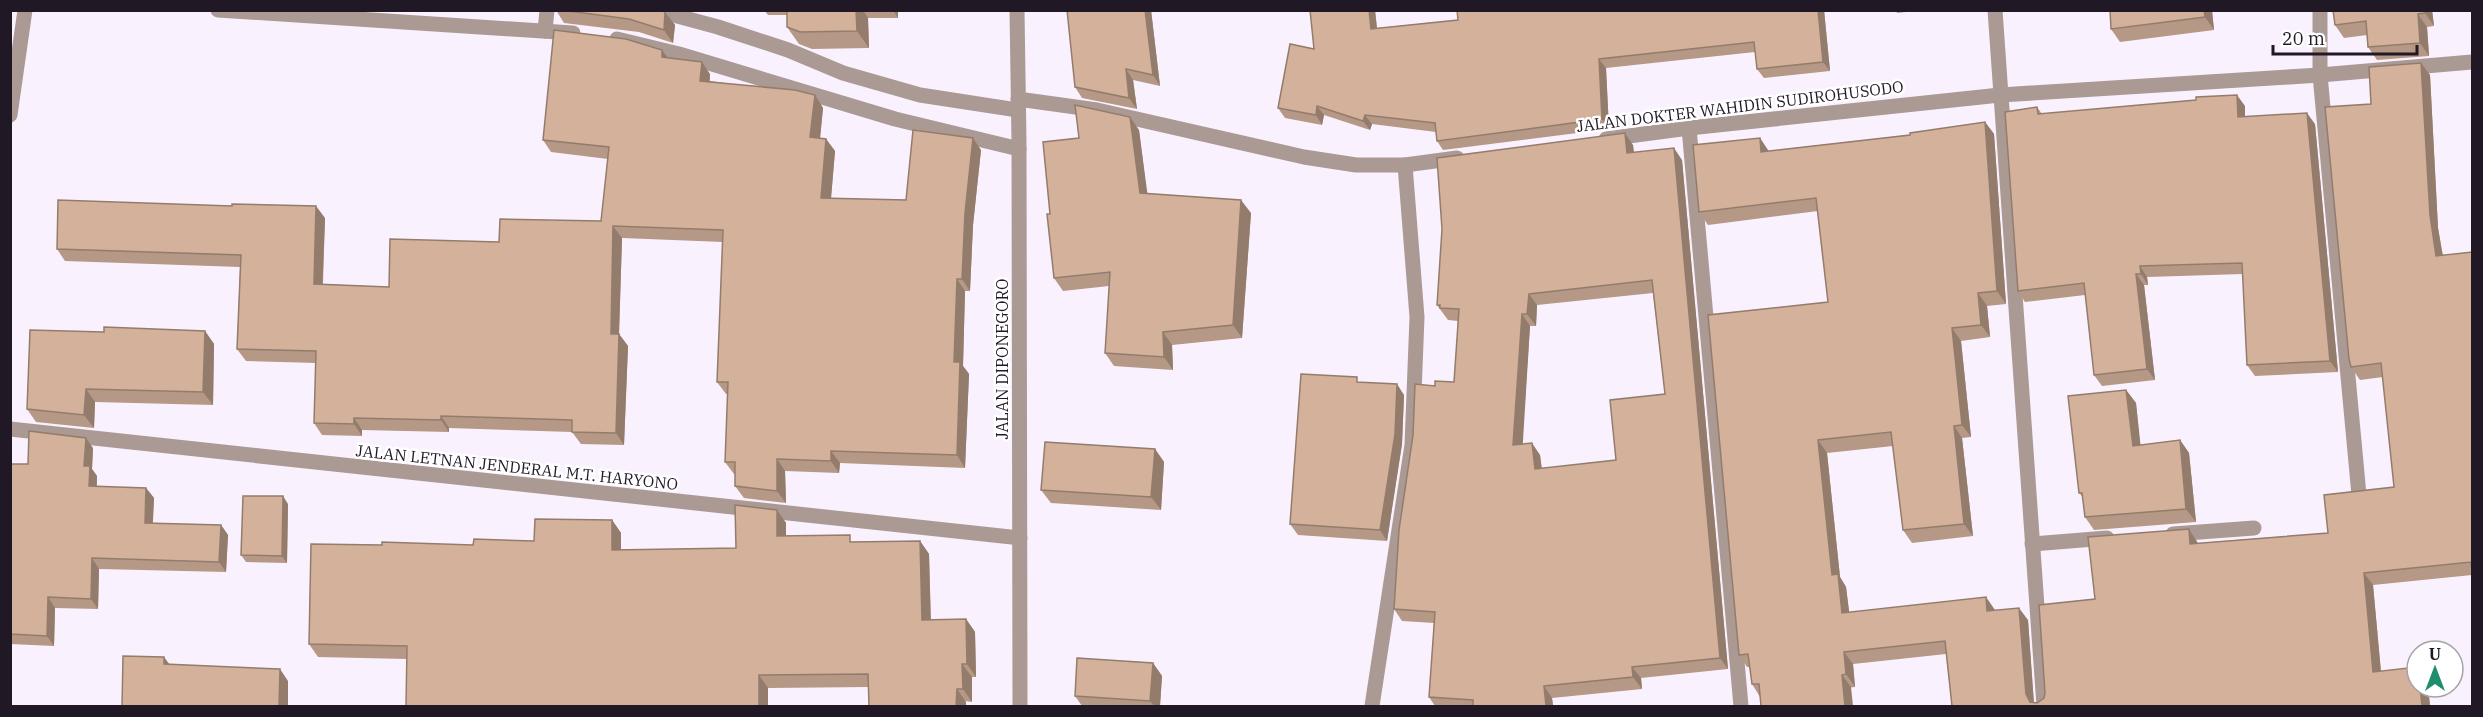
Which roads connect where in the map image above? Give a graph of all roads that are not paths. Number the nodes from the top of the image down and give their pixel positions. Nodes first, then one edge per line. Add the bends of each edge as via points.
1 (25, 10) edge
2 (218, 10) edge
3 (547, 10) edge
4 (655, 10) edge
5 (1017, 10) edge
6 (1995, 10) edge
7 (2320, 10) edge
8 (545, 29) junction
9 (585, 34) edge
10 (605, 37) edge
11 (2472, 63) edge
12 (2320, 75) junction
13 (2000, 95) junction
14 (1018, 108) junction
15 (10, 114) edge
16 (1689, 128) junction
17 (1586, 142) edge
18 (1020, 146) junction
19 (1473, 156) edge
20 (1405, 165) junction
21 (10, 429) edge
22 (2359, 495) edge
23 (2254, 528) dead end
24 (2161, 535) edge
25 (2126, 537) edge
26 (1020, 538) junction
27 (2032, 544) junction
28 (1020, 706) edge
29 (1372, 706) edge
30 (1741, 706) edge
31 (2044, 706) edge

1 - 15 street
2 - 8 street
3 - 8 street
4 - 14 street via 718,27 843,73 920,95
5 - 14 street, JALAN DIPONEGORO
6 - 13 street
7 - 12 street
8 - 9 street
10 - 18 street via 679,54 895,119
11 - 12 street, JALAN DOKTER WAHIDIN SUDIROHUSODO
12 - 13 street, JALAN DOKTER WAHIDIN SUDIROHUSODO
12 - 22 street
13 - 16 street, JALAN DOKTER WAHIDIN SUDIROHUSODO
13 - 27 street
14 - 18 street, JALAN DIPONEGORO
14 - 20 street via 1097,110 1304,158 1356,165
16 - 17 street, JALAN DOKTER WAHIDIN SUDIROHUSODO
16 - 30 street
18 - 26 street, JALAN DIPONEGORO
19 - 20 street
20 - 29 street via 1417,316 1412,445
21 - 26 street, JALAN LETNAN JENDERAL M.T. HARYONO
23 - 24 street
25 - 27 street
26 - 28 street, JALAN DIPONEGORO
27 - 31 street

